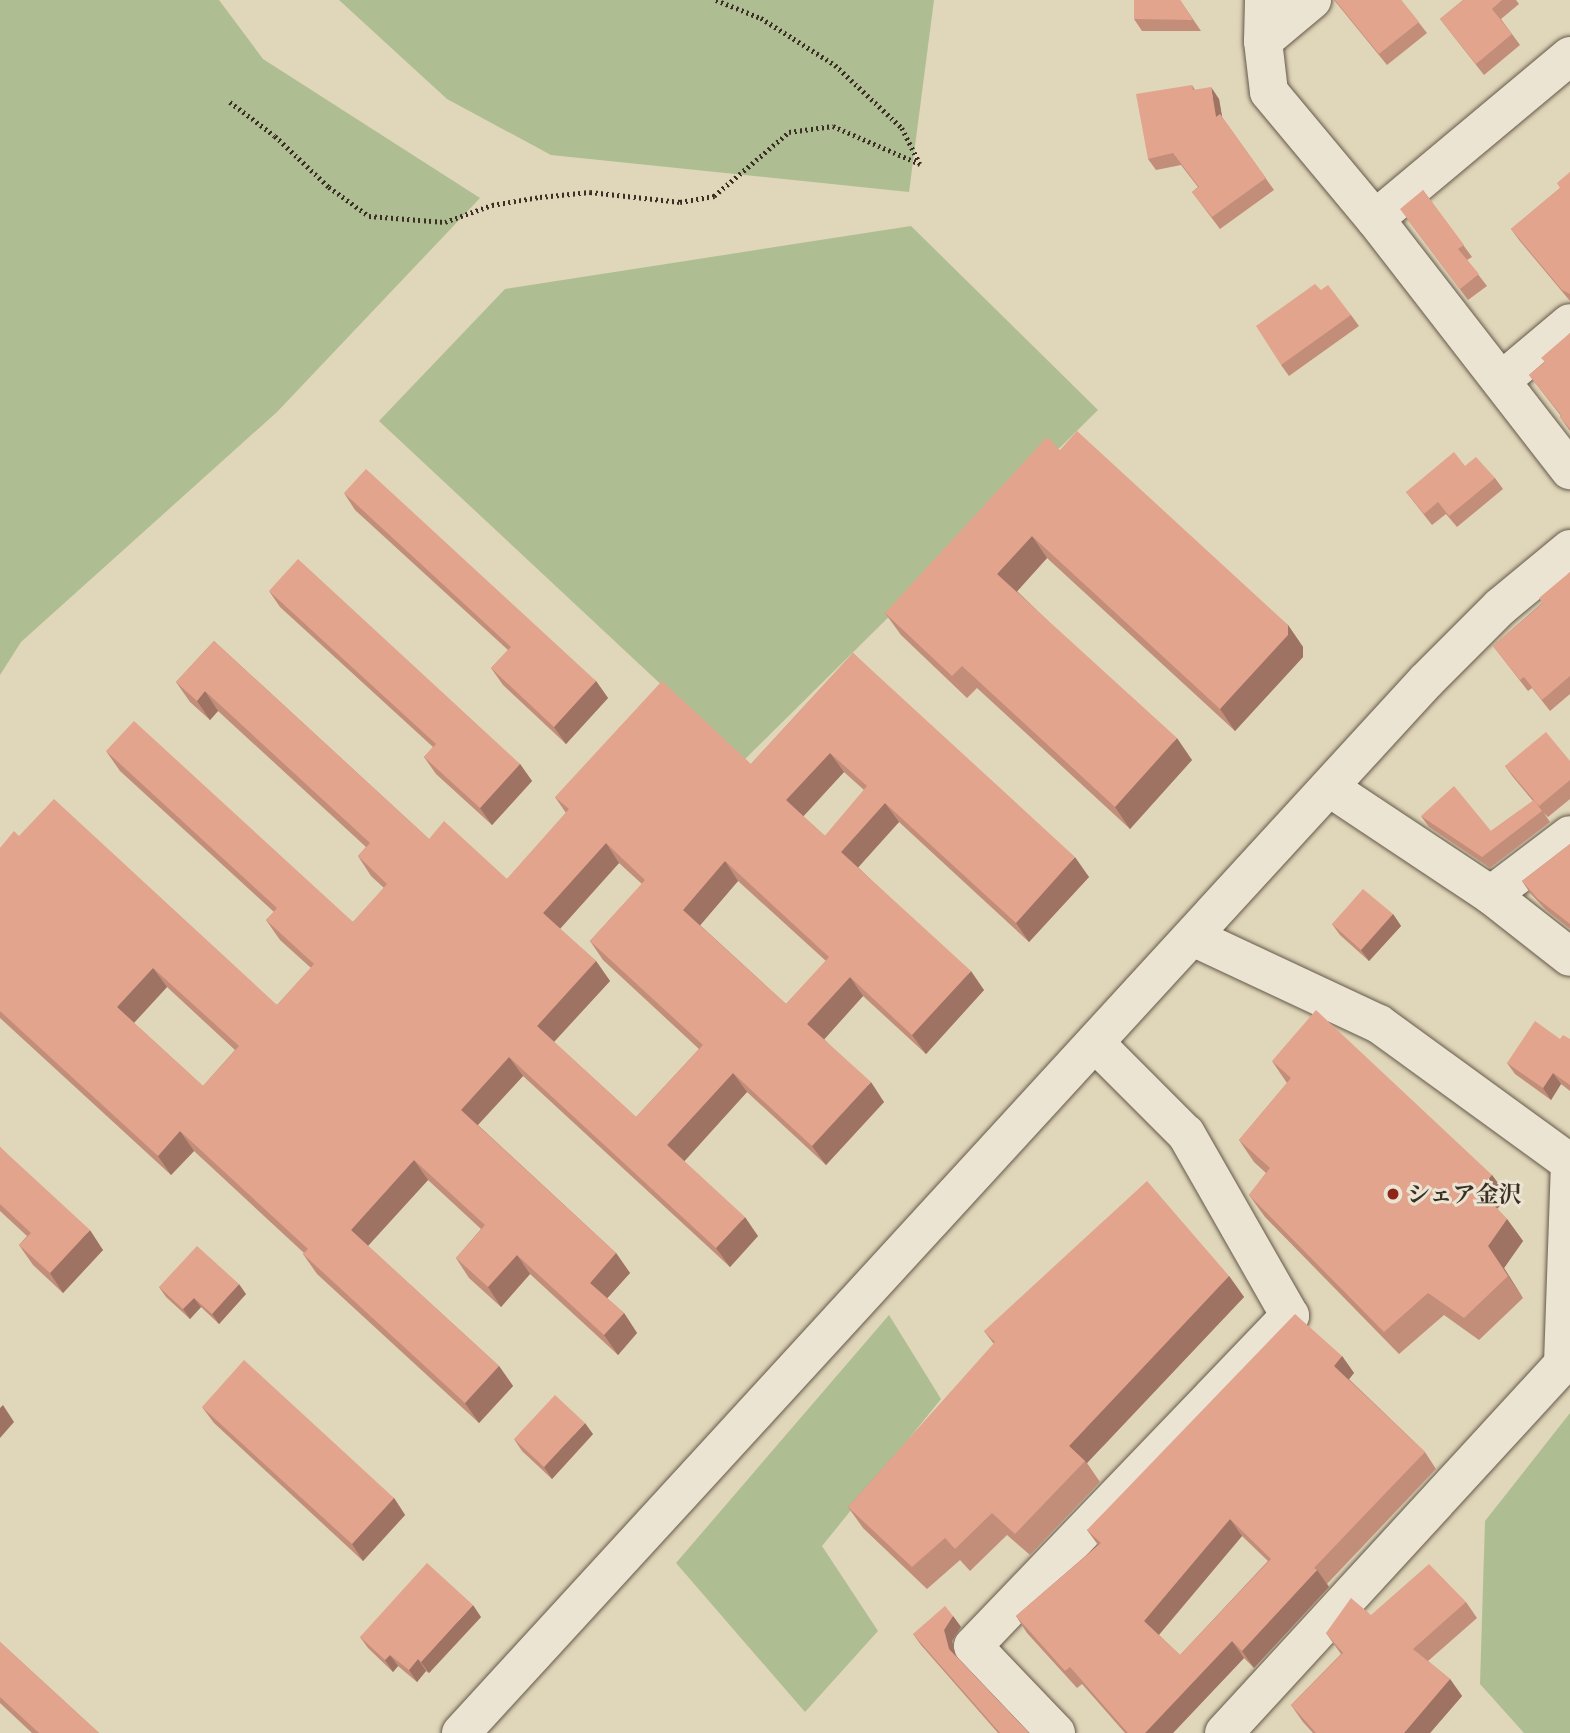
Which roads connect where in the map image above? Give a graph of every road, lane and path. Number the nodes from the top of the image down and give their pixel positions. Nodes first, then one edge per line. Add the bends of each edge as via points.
1 (716, 0) edge
2 (1264, 0) edge
3 (1312, 0) edge
4 (1264, 41) junction
5 (1570, 56) edge
6 (230, 102) dead end
7 (1375, 219) junction
8 (1570, 323) edge
9 (1501, 381) junction
10 (1570, 470) edge
11 (1570, 549) edge
12 (1330, 788) junction
13 (1570, 835) edge
14 (1491, 895) junction
15 (1192, 937) junction
16 (1570, 957) edge
17 (1095, 1043) junction
18 (461, 1733) edge
19 (1056, 1733) edge
20 (1224, 1733) edge

1 - 6 path via 761,18 835,65 902,128 920,164 833,126 789,132 714,196 680,202 590,192 492,205 445,222 369,216
2 - 4 street
3 - 4 street
4 - 7 street via 1269,92
5 - 7 street
7 - 9 street
8 - 9 street
9 - 10 street
11 - 12 street via 1500,607
12 - 14 street
12 - 15 street
13 - 14 street
14 - 16 street
15 - 17 street
15 - 20 street via 1379,1024 1570,1163 1563,1364
17 - 18 street
17 - 19 street via 1185,1134 1290,1316 973,1646

